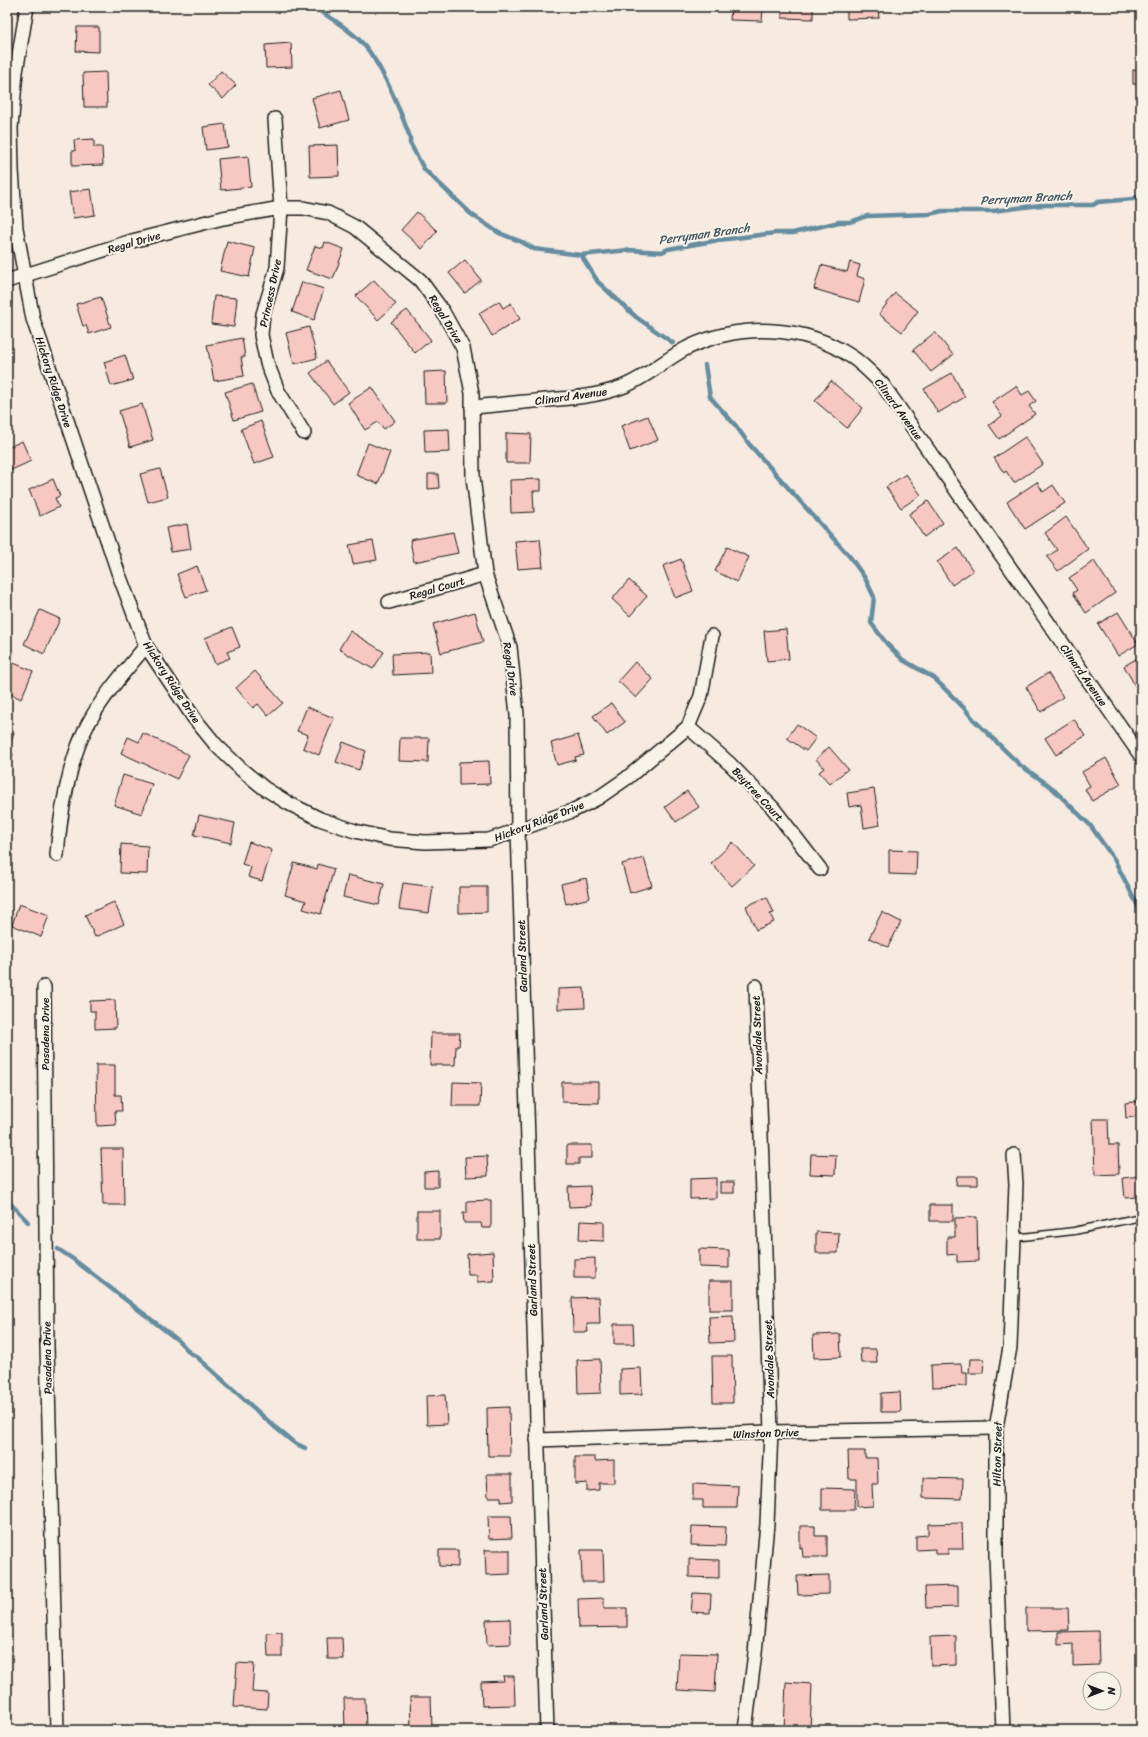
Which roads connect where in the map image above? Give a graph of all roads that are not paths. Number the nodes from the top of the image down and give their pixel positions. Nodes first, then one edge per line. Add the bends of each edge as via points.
1 (27, 7) edge
2 (275, 119) dead end
3 (281, 208) junction
4 (25, 275) junction
5 (7, 281) edge
6 (472, 407) junction
7 (304, 433) dead end
8 (485, 574) junction
9 (389, 602) dead end
10 (712, 636) dead end
11 (146, 646) junction
12 (688, 727) junction
13 (1141, 755) edge
14 (518, 830) junction
15 (57, 855) dead end
16 (820, 869) dead end
17 (756, 986) dead end
18 (44, 987) dead end
19 (1014, 1155) dead end
20 (1141, 1217) edge
21 (1014, 1238) junction
22 (996, 1428) junction
23 (772, 1432) junction
24 (537, 1440) junction
25 (57, 1730) edge
26 (547, 1730) edge
27 (745, 1730) edge
28 (1003, 1730) edge

1 - 4 street, Hickory Ridge Drive via 16,72 11,128 16,228
2 - 3 street, Princess Drive
3 - 4 street, Regal Drive via 223,218 132,241
3 - 6 street, Regal Drive via 303,208 328,213 355,228 420,280 442,310 462,348 472,393
3 - 7 street, Princess Drive via 277,268 263,314 261,335 266,364 278,391
4 - 5 street, Regal Drive
4 - 11 street, Hickory Ridge Drive via 33,319 51,375
6 - 8 street, Regal Drive via 473,477
6 - 13 street, Clinard Avenue via 600,394 643,377 686,349 711,338 755,330 782,331 805,336 852,356 883,385
8 - 9 street, Regal Court
8 - 14 street, Regal Drive via 510,647 517,715
10 - 12 street, Hickory Ridge Drive via 701,696
11 - 14 street, Hickory Ridge Drive via 194,718 216,745 264,788 288,803 354,831 389,839 425,842 475,841 489,840
11 - 15 street via 97,708 87,726 76,752 66,794
12 - 14 street, Hickory Ridge Drive via 627,778 598,798 572,811
12 - 16 street, Baytree Court via 730,764 773,808
14 - 24 street, Garland Street
17 - 23 street, Avondale Street
18 - 25 street, Pasadena Drive via 47,1346
19 - 21 street, Hilton Street
20 - 21 lane via 1074,1231
21 - 22 street, Hilton Street via 1010,1347
22 - 23 street, Winston Drive
22 - 28 street, Hilton Street via 996,1556
23 - 24 street, Winston Drive
23 - 27 street, Avondale Street via 767,1524
24 - 26 street, Garland Street

